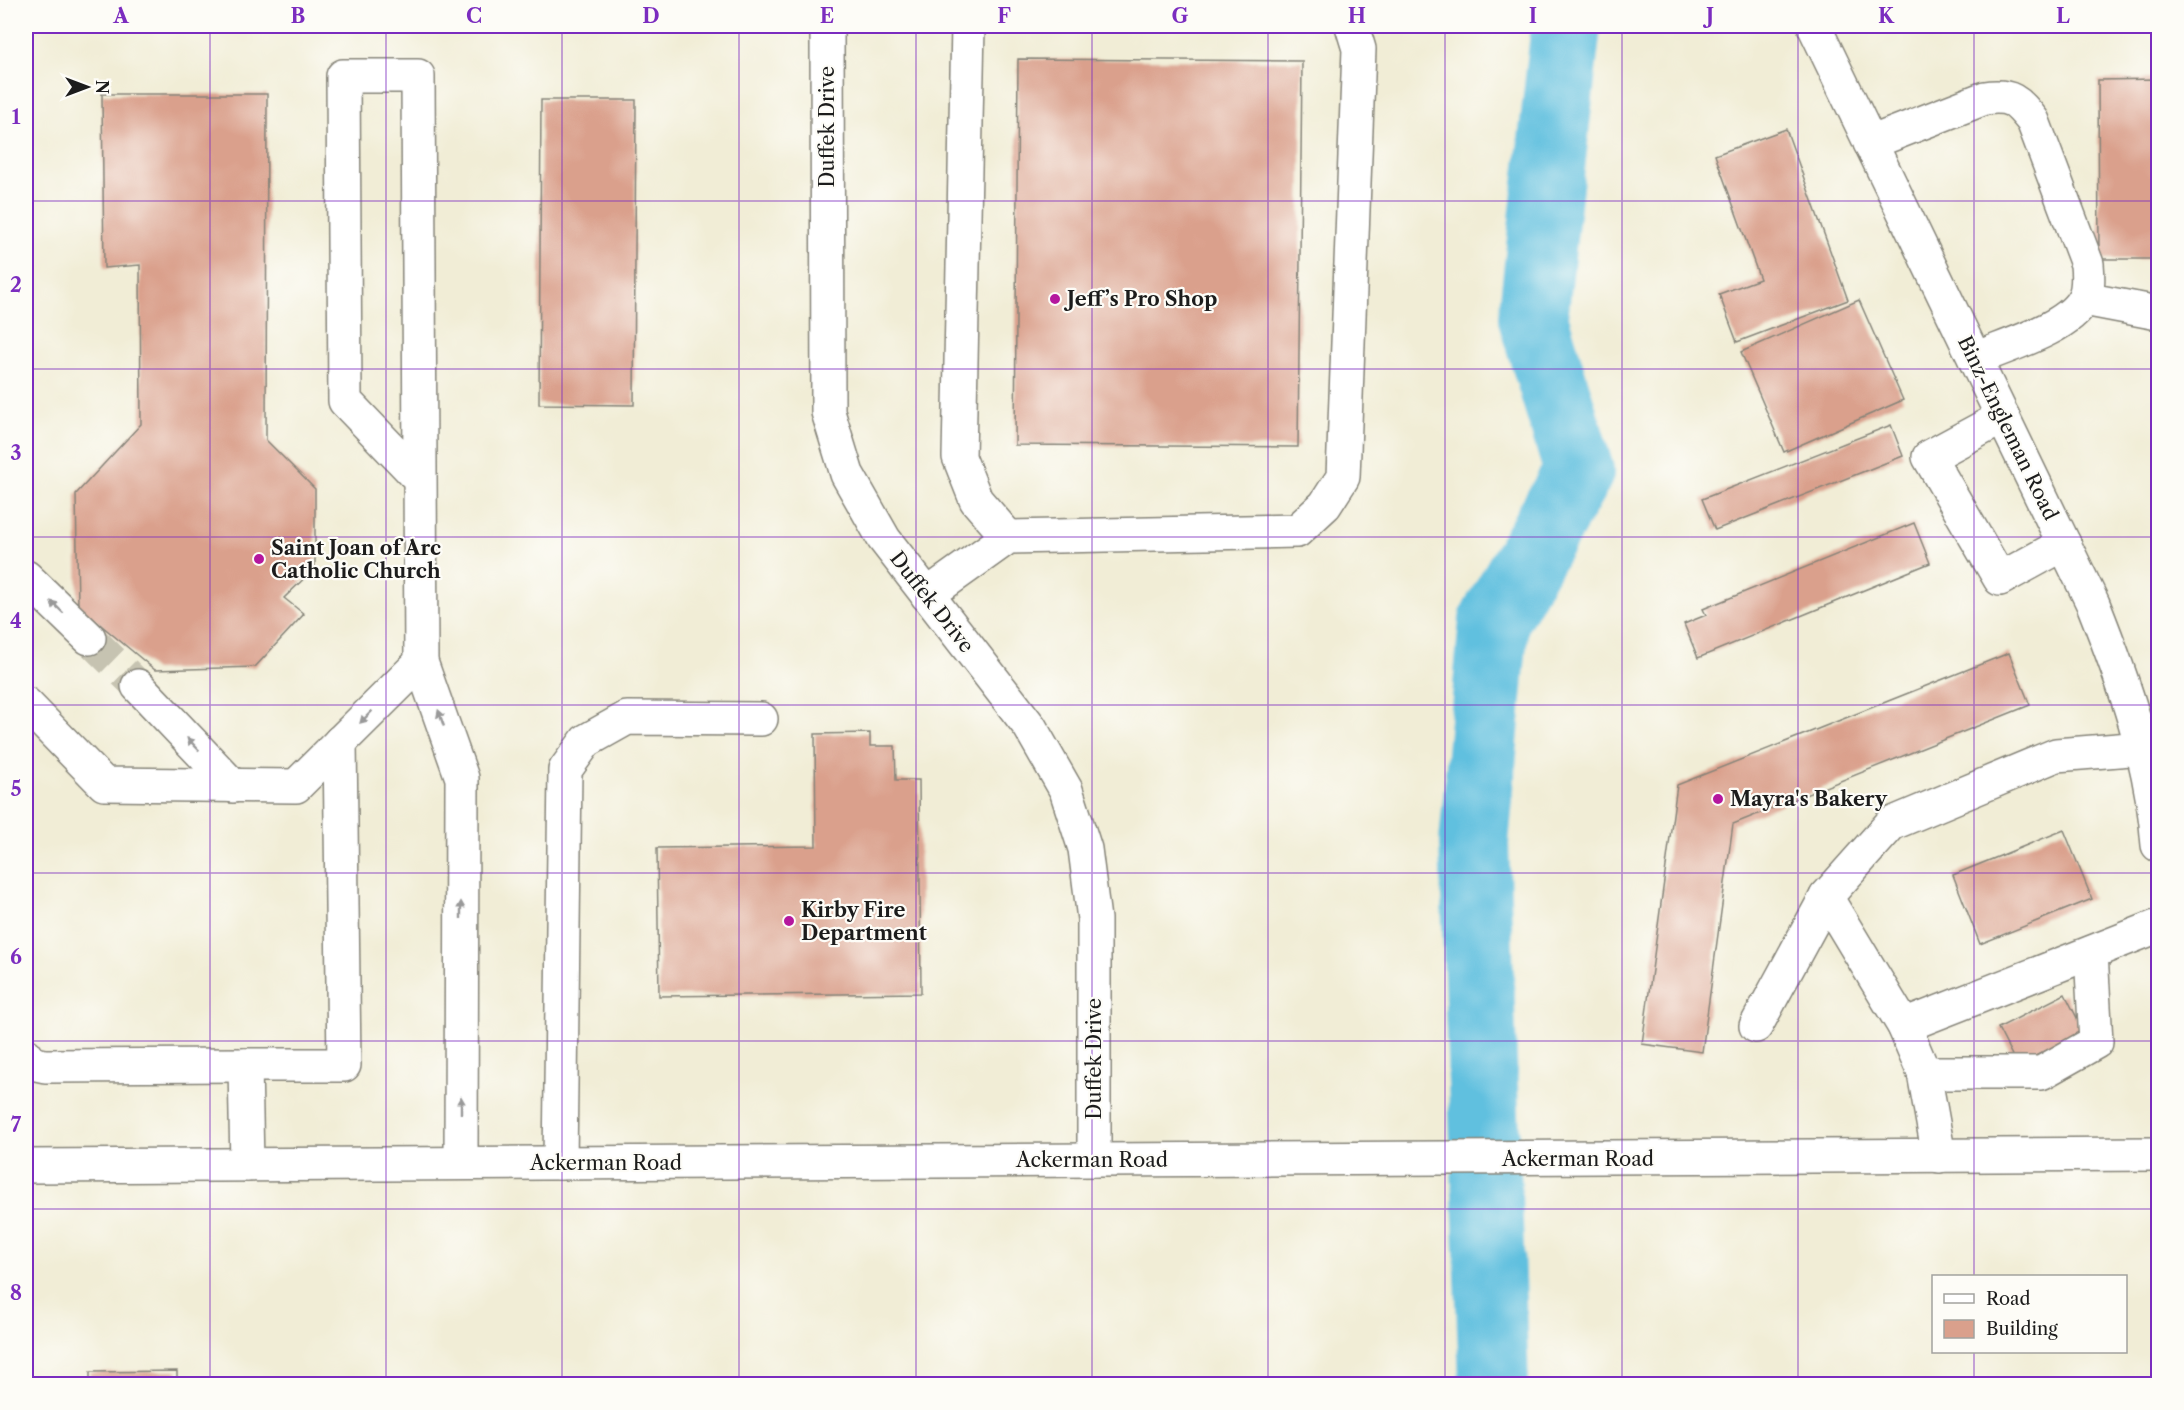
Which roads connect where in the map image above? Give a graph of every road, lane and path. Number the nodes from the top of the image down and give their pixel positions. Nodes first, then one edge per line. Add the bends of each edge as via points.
1 (827, 26) edge
2 (968, 26) edge
3 (1352, 26) edge
4 (1814, 26) edge
5 (1870, 143) junction
6 (2084, 299) junction
7 (2158, 313) edge
8 (1975, 359) junction
9 (2003, 417) junction
10 (420, 479) junction
11 (1008, 537) junction
12 (2064, 544) junction
13 (26, 577) edge
14 (927, 595) junction
15 (89, 638) tunnel mouth
16 (421, 662) junction
17 (138, 686) tunnel mouth
18 (26, 704) edge
19 (761, 719) dead end
20 (340, 742) junction
21 (2143, 748) junction
22 (233, 786) junction
23 (2158, 845) edge
24 (1826, 897) junction
25 (2158, 927) edge
26 (2091, 953) junction
27 (1756, 1026) dead end
28 (1904, 1026) junction
29 (26, 1055) edge
30 (244, 1065) junction
31 (1924, 1073) junction
32 (2158, 1154) edge
33 (1939, 1156) junction
34 (1094, 1160) junction
35 (461, 1163) junction
36 (560, 1163) junction
37 (247, 1165) junction
38 (26, 1166) edge

1 - 14 street, Duffek Drive via 828,412 847,474 884,539
2 - 11 street via 959,457 976,500
3 - 11 street via 1359,49 1343,477 1324,505 1297,531
4 - 5 street, Binz-Engleman Road
5 - 6 street via 1985,98 2000,96 2017,101 2033,121 2087,264
5 - 8 street, Binz-Engleman Road
6 - 7 street
6 - 8 street via 2073,315 2055,326
8 - 9 street, Binz-Engleman Road
9 - 12 street, Binz-Engleman Road
9 - 12 street via 1929,457 2000,579
10 - 10 street via 418,76 343,76 345,401
10 - 16 street
11 - 14 street
12 - 21 street, Binz-Engleman Road via 2122,675
15 -> 13 street
14 - 34 street, Duffek Drive via 1030,727 1066,790 1084,849 1094,919
16 -> 20 street
35 -> 16 street via 462,778
22 -> 17 street
18 - 22 street via 104,784
19 - 36 street via 627,718 586,741 565,770
20 - 22 street via 296,786
20 - 30 street via 344,1065
21 - 23 street, Binz-Engleman Road
21 - 24 street via 2056,755 1891,824
24 - 27 street
24 - 28 street
25 - 26 street
26 - 28 street
26 - 31 street via 2096,1042 2041,1073
28 - 31 street
29 - 30 street via 27,1062 45,1066
30 - 37 street
31 - 33 street
32 - 33 street, Ackerman Road
33 - 34 street, Ackerman Road
34 - 36 street, Ackerman Road
35 - 36 street, Ackerman Road
35 - 37 street, Ackerman Road
37 - 38 street, Ackerman Road

